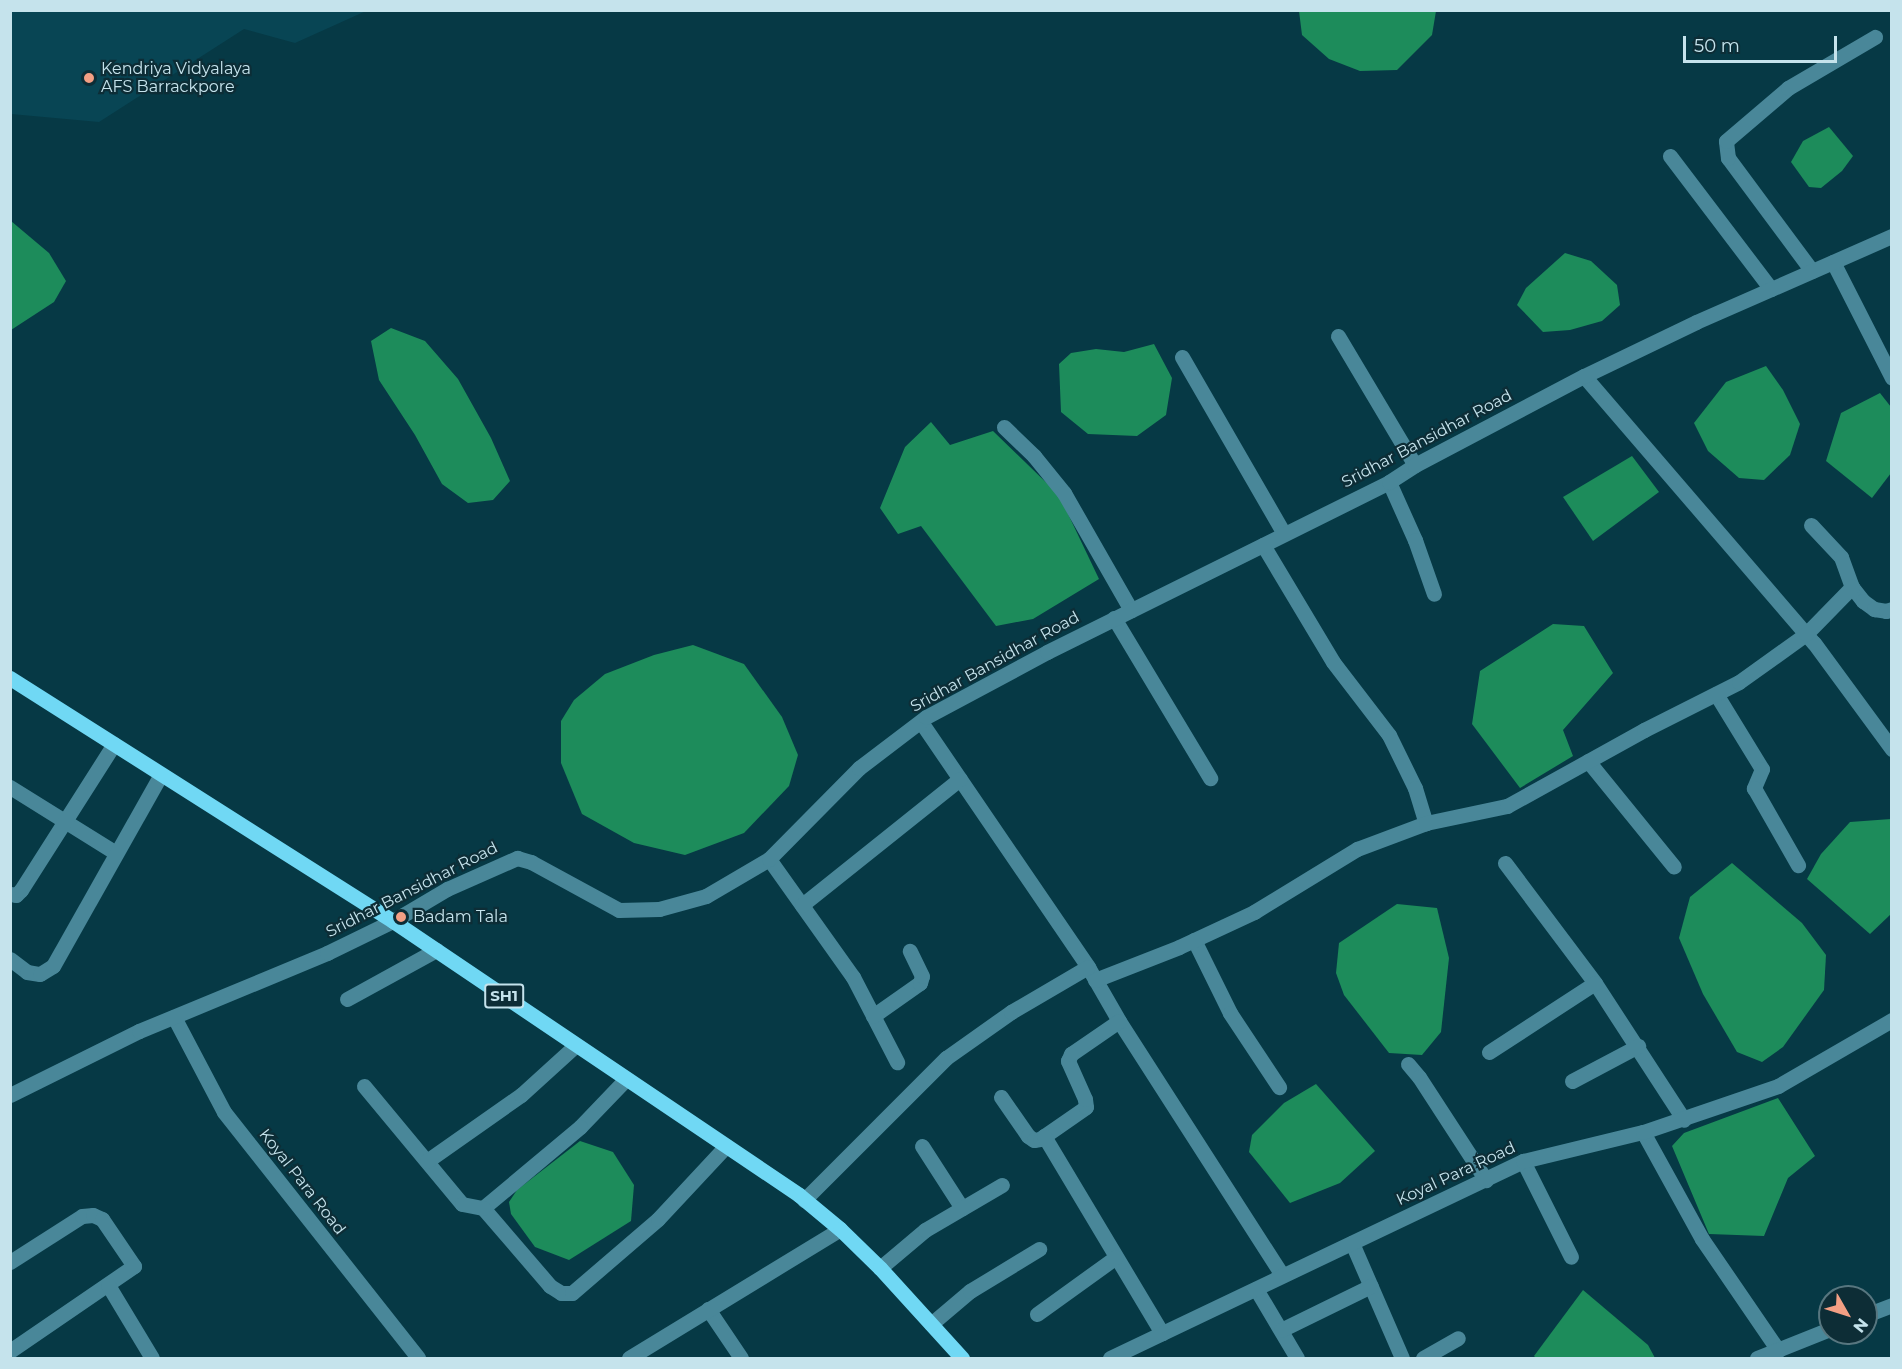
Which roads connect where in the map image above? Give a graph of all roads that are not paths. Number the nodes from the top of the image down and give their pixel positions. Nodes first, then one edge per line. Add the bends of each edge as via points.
1 (1875, 37) dead end
2 (1670, 156) dead end
3 (1892, 236) edge
4 (1833, 262) junction
5 (1812, 271) junction
6 (1771, 289) junction
7 (1338, 336) dead end
8 (1182, 357) dead end
9 (1584, 376) junction
10 (1892, 378) edge
11 (1004, 427) dead end
12 (1415, 465) junction
13 (1389, 482) junction
14 (1812, 525) dead end
15 (1284, 534) junction
16 (1263, 545) junction
17 (1852, 587) junction
18 (1434, 594) dead end
19 (1892, 609) edge
20 (1131, 610) junction
21 (1114, 618) junction
22 (1806, 634) junction
23 (10, 678) edge
24 (1716, 694) junction
25 (921, 722) junction
26 (1890, 743) edge
27 (114, 744) junction
28 (1588, 761) junction
29 (160, 774) junction
30 (1210, 778) dead end
31 (960, 779) junction
32 (10, 787) edge
33 (65, 821) junction
34 (1426, 823) junction
35 (116, 853) junction
36 (769, 859) junction
37 (1504, 863) dead end
38 (1798, 865) dead end
39 (1674, 867) dead end
40 (10, 894) edge
41 (802, 905) junction
42 (393, 921) junction
43 (1194, 940) junction
44 (436, 950) junction
45 (910, 951) dead end
46 (10, 959) edge
47 (1091, 974) junction
48 (1595, 983) junction
49 (347, 999) dead end
50 (873, 1016) junction
51 (174, 1017) junction
52 (1892, 1020) edge
53 (1119, 1021) junction
54 (576, 1045) junction
55 (1638, 1046) junction
56 (1489, 1052) dead end
57 (897, 1062) dead end
58 (1408, 1064) dead end
59 (626, 1079) junction
60 (1572, 1081) dead end
61 (364, 1086) dead end
62 (1279, 1087) dead end
63 (10, 1095) edge
64 (1001, 1097) dead end
65 (1683, 1120) junction
66 (1643, 1132) junction
67 (1044, 1136) junction
68 (726, 1146) junction
69 (922, 1146) dead end
70 (427, 1161) junction
71 (1523, 1161) junction
72 (1486, 1180) junction
73 (1002, 1185) dead end
74 (804, 1200) junction
75 (483, 1208) junction
76 (962, 1208) junction
77 (840, 1229) junction
78 (1352, 1243) junction
79 (1040, 1249) dead end
80 (1116, 1257) junction
81 (1571, 1257) dead end
82 (10, 1262) edge
83 (880, 1268) junction
84 (1282, 1275) junction
85 (108, 1285) junction
86 (1371, 1286) junction
87 (1256, 1289) junction
88 (708, 1309) junction
89 (1037, 1314) dead end
90 (931, 1324) junction
91 (1281, 1330) junction
92 (1162, 1333) junction
93 (1818, 1334) edge
94 (1458, 1338) dead end
95 (1778, 1350) junction
96 (10, 1351) edge
97 (1119, 1357) edge
98 (152, 1359) edge
99 (418, 1359) edge
100 (629, 1359) edge
101 (741, 1359) edge
102 (962, 1359) edge
103 (1297, 1359) edge
104 (1402, 1359) edge
105 (1424, 1359) edge
106 (1757, 1359) edge

1 - 5 street via 1788,88 1726,141 1728,158
2 - 6 street
3 - 4 street, Sridhar Bansidhar Road
4 - 5 street, Sridhar Bansidhar Road
4 - 10 street
5 - 6 street, Sridhar Bansidhar Road
6 - 9 street, Sridhar Bansidhar Road
7 - 12 street
8 - 15 street
9 - 12 street, Sridhar Bansidhar Road
9 - 22 street
11 - 20 street via 1035,456 1064,494
12 - 13 street, Sridhar Bansidhar Road
13 - 15 street, Sridhar Bansidhar Road
13 - 18 street
14 - 17 street via 1841,557
15 - 16 street, Sridhar Bansidhar Road
16 - 20 street, Sridhar Bansidhar Road
16 - 34 street via 1333,662 1389,735 1415,788
17 - 19 street via 1874,609
17 - 22 street
20 - 21 street, Sridhar Bansidhar Road
21 - 25 street, Sridhar Bansidhar Road
21 - 30 street
22 - 24 street
22 - 26 street
23 - 27 main road, SH1
24 - 28 street
24 - 38 street via 1762,769 1754,788
25 - 31 street
25 - 36 street, Sridhar Bansidhar Road via 859,768
27 - 29 main road, SH1
27 - 33 street
28 - 34 street via 1507,806
28 - 39 street
29 - 35 street
29 - 42 main road, SH1
31 - 41 street
31 - 47 street
32 - 33 street
33 - 35 street
33 - 40 street via 21,890
34 - 43 street via 1357,849 1254,912
35 - 46 street via 53,966 40,975 27,972
36 - 41 street
36 - 42 street, Sridhar Bansidhar Road via 706,896 645,911 619,910 517,858 447,889
37 - 48 street
41 - 50 street via 854,977
42 - 44 main road, SH1
42 - 51 street, Sridhar Bansidhar Road
43 - 47 street
43 - 62 street via 1230,1013
44 - 49 street
44 - 54 main road, SH1
45 - 50 street via 922,976 920,983
47 - 53 street
47 - 74 street via 1011,1012 946,1058
48 - 55 street
48 - 56 street
50 - 57 street
51 - 63 street, Sridhar Bansidhar Road
51 - 99 street, Koyal Para Road via 224,1112
52 - 65 street, Koyal Para Road via 1778,1086
53 - 67 street via 1071,1054 1068,1061 1086,1107
53 - 84 street
54 - 59 main road, SH1
54 - 70 street via 521,1095
55 - 60 street
55 - 65 street
58 - 72 street
59 - 68 main road, SH1
59 - 75 street via 580,1127
61 - 70 street
64 - 67 street via 1028,1136 1034,1140
65 - 66 street, Koyal Para Road
66 - 71 street, Koyal Para Road
66 - 95 street via 1702,1239
67 - 80 street
68 - 74 main road, SH1
68 - 75 street via 658,1219 572,1293 561,1293 550,1286
69 - 76 street
70 - 75 street via 462,1204
71 - 72 street, Koyal Para Road
71 - 81 street
72 - 78 street, Koyal Para Road
73 - 76 street
74 - 77 main road, SH1
76 - 83 street via 925,1230
77 - 83 main road, SH1
77 - 88 street
78 - 84 street, Koyal Para Road
78 - 86 street
79 - 90 street via 970,1291
80 - 89 street
80 - 92 street
82 - 85 street via 82,1216 93,1215 102,1219 134,1266
83 - 90 main road, SH1
84 - 87 street, Koyal Para Road
85 - 96 street
85 - 98 street
86 - 91 street
86 - 104 street
87 - 91 street
87 - 92 street, Koyal Para Road
88 - 100 street
88 - 101 street
90 - 102 main road, SH1
91 - 103 street
92 - 97 street, Koyal Para Road
93 - 95 street
94 - 105 street
95 - 106 street

